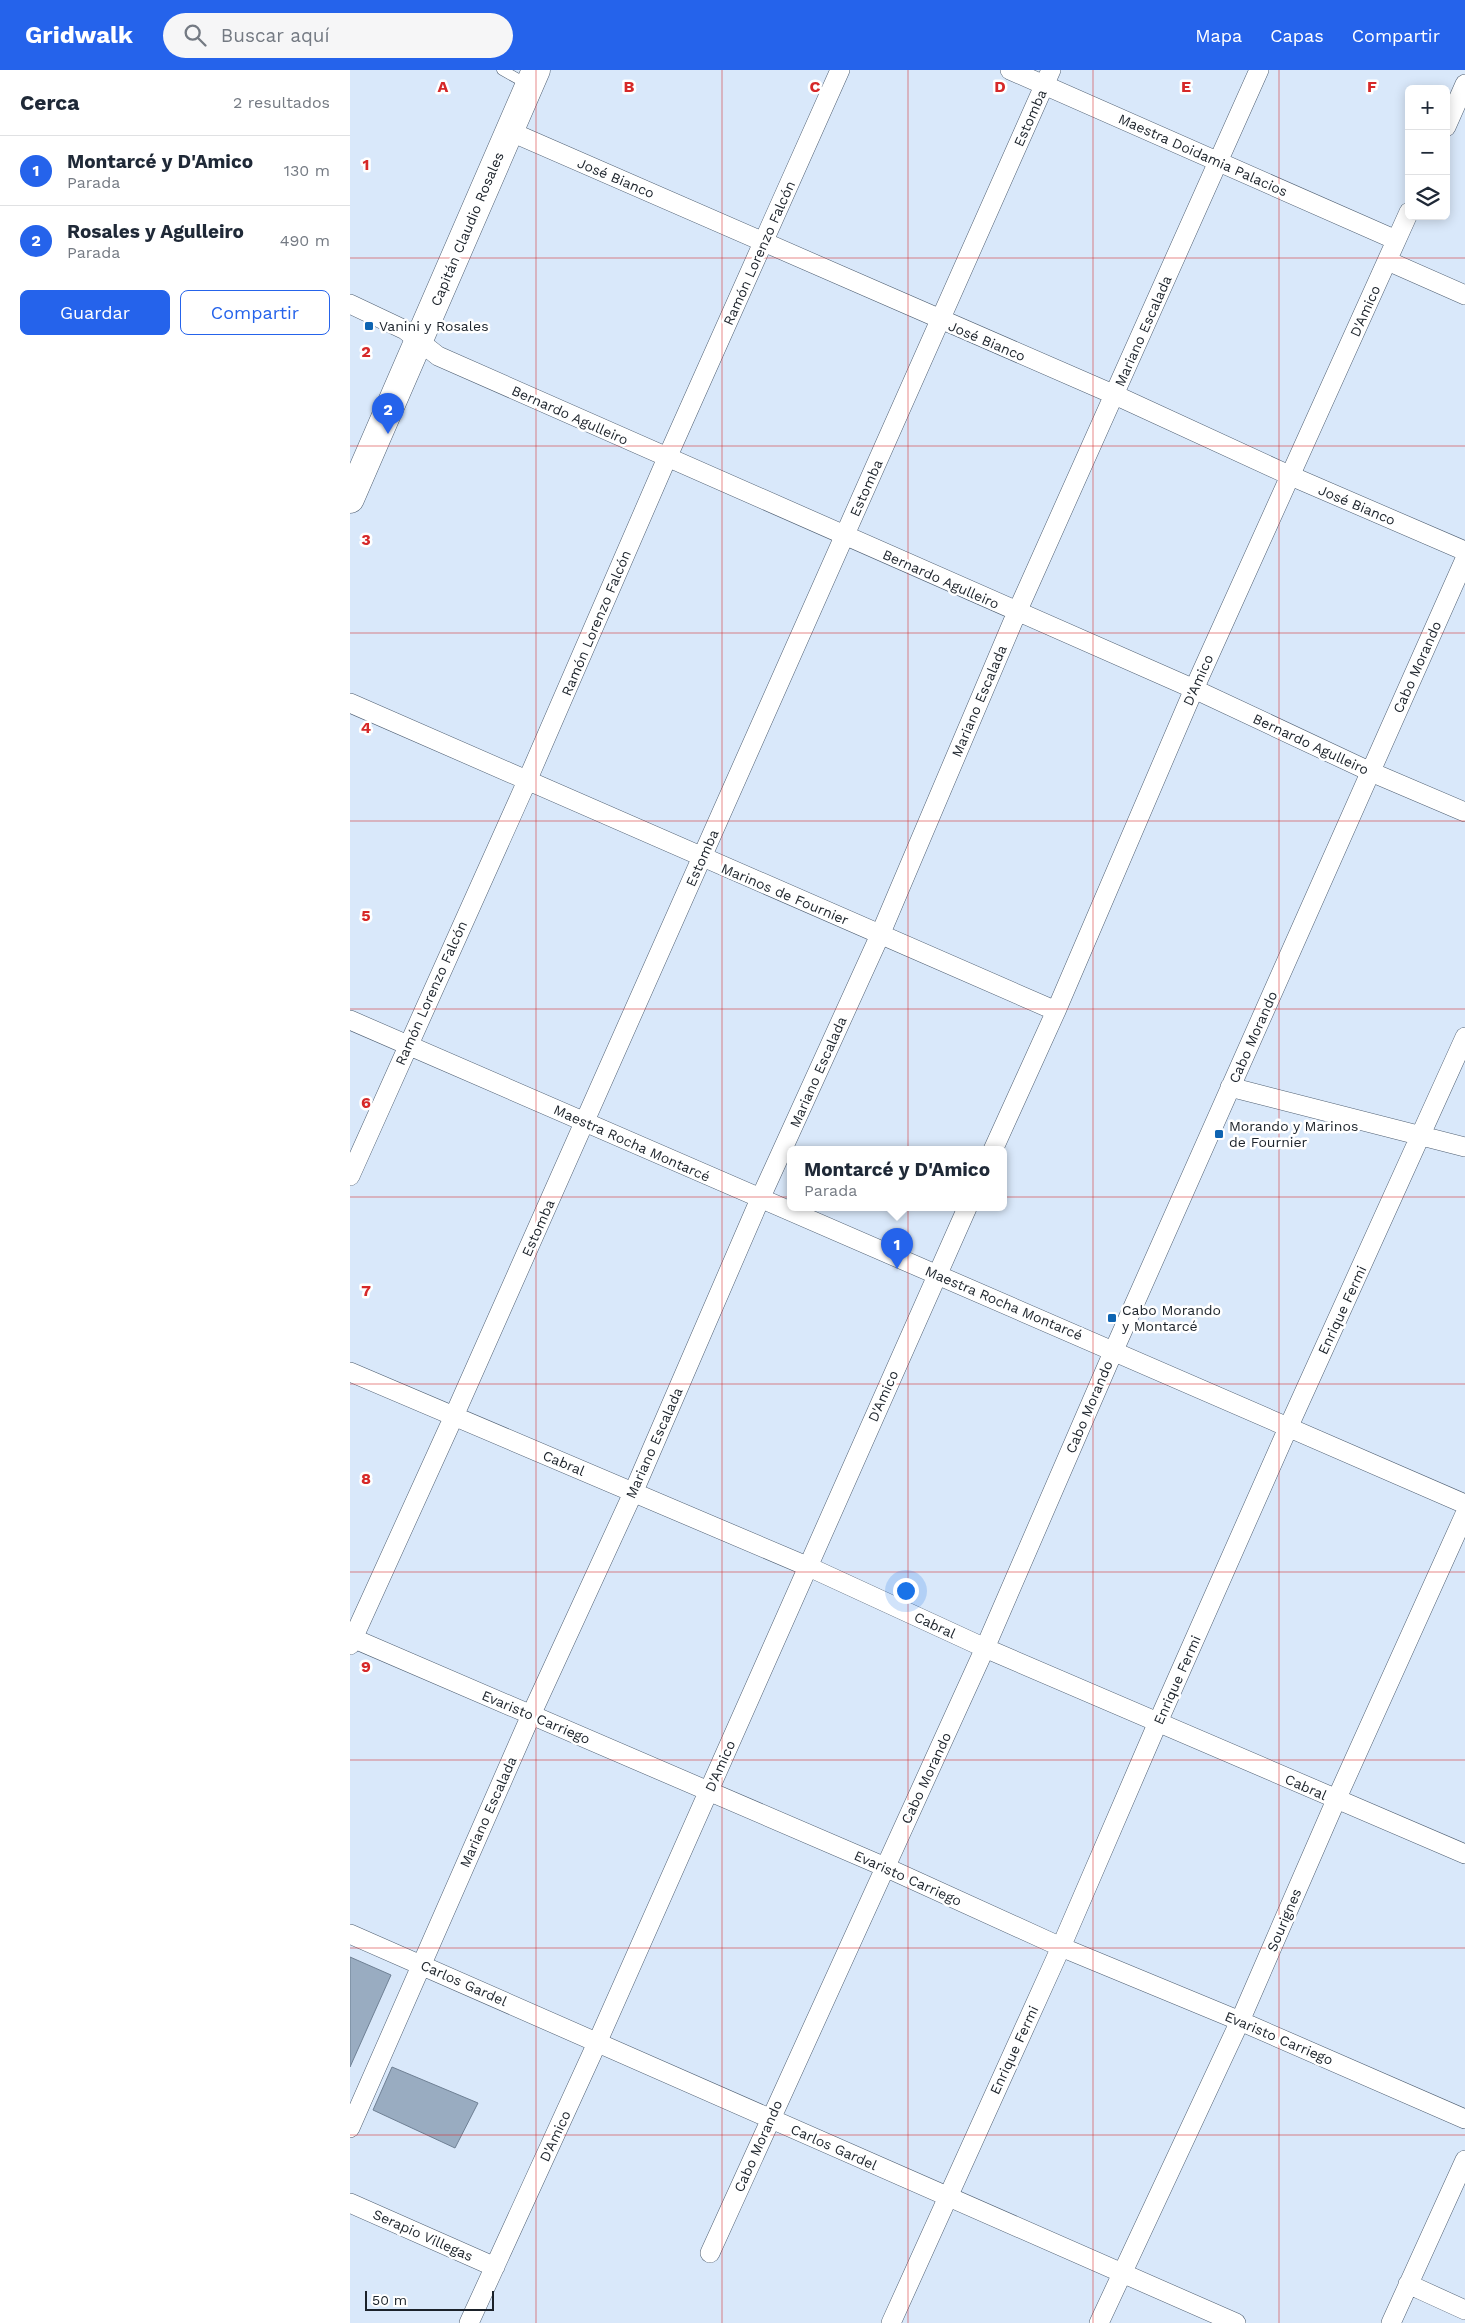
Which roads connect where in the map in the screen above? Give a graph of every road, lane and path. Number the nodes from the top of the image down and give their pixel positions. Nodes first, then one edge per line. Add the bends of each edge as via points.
1 (502, 70) edge
2 (840, 70) edge
3 (1010, 70) edge
4 (1259, 70) edge
5 (532, 77) edge
6 (1048, 78) edge
7 (1465, 84) edge
8 (1450, 117) edge
9 (509, 131) junction
10 (1217, 162) junction
11 (1405, 220) edge
12 (1396, 240) junction
13 (764, 242) junction
14 (1388, 261) junction
15 (1465, 295) edge
16 (350, 304) edge
17 (939, 320) junction
18 (420, 341) junction
19 (1115, 395) junction
20 (667, 458) junction
21 (1291, 476) junction
22 (350, 498) edge
23 (845, 536) junction
24 (1465, 551) edge
25 (1465, 559) edge
26 (1016, 612) junction
27 (1194, 689) junction
28 (350, 703) edge
29 (1371, 772) junction
30 (528, 781) junction
31 (1465, 812) edge
32 (702, 858) junction
33 (880, 935) junction
34 (1056, 1011) junction
35 (350, 1020) edge
36 (1465, 1037) edge
37 (408, 1044) junction
38 (1230, 1087) junction
39 (585, 1123) junction
40 (1422, 1136) junction
41 (995, 1146) edge
42 (1465, 1147) edge
43 (350, 1176) edge
44 (760, 1199) junction
45 (787, 1211) edge
46 (788, 1211) edge
47 (966, 1211) edge
48 (936, 1274) junction
49 (1114, 1350) junction
50 (350, 1372) edge
51 (454, 1416) junction
52 (1288, 1428) junction
53 (632, 1492) junction
54 (1465, 1504) edge
55 (1465, 1514) edge
56 (809, 1567) junction
57 (351, 1640) edge
58 (985, 1648) junction
59 (531, 1714) junction
60 (1158, 1722) junction
61 (709, 1790) junction
62 (1336, 1800) junction
63 (1465, 1854) edge
64 (885, 1867) junction
65 (350, 1934) edge
66 (1061, 1947) junction
67 (421, 1964) junction
68 (1240, 2021) junction
69 (597, 2043) junction
70 (770, 2118) junction
71 (1465, 2119) edge
72 (350, 2128) edge
73 (1465, 2160) edge
74 (947, 2197) junction
75 (350, 2203) edge
76 (710, 2253) dead end
77 (495, 2267) junction
78 (1122, 2273) junction
79 (1408, 2284) junction
80 (1465, 2310) edge
81 (468, 2323) edge
82 (891, 2323) edge
83 (1099, 2323) edge
84 (1236, 2323) edge
85 (1391, 2323) edge

1 - 5 lane
2 - 13 street, Ramón Lorenzo Falcón
3 - 6 street, Maestra Doidamia Palacios
4 - 10 street, Mariano Escalada
5 - 9 street, Capitán Claudio Rosales
6 - 10 street, Maestra Doidamia Palacios
6 - 17 street, Estomba
7 - 8 street
9 - 13 street, José Bianco
9 - 18 street, Capitán Claudio Rosales
10 - 12 street, Maestra Doidamia Palacios
10 - 19 street, Mariano Escalada
11 - 12 street, D'Amico
12 - 14 street, D'Amico
13 - 17 street, José Bianco
13 - 20 street, Ramón Lorenzo Falcón
14 - 15 street
14 - 21 street, D'Amico
16 - 18 street, Bernardo Agulleiro via 405,330
17 - 19 street, José Bianco
17 - 23 street, Estomba
18 - 20 street, Bernardo Agulleiro via 438,356
18 - 22 street, Capitán Claudio Rosales
19 - 21 street, José Bianco
19 - 26 street, Mariano Escalada
20 - 23 street, Bernardo Agulleiro
20 - 30 street, Ramón Lorenzo Falcón
21 - 24 street, José Bianco
21 - 27 street, D'Amico
23 - 26 street, Bernardo Agulleiro
23 - 32 street, Estomba
25 - 29 street, Cabo Morando
26 - 27 street, Bernardo Agulleiro
26 - 33 street, Mariano Escalada
27 - 29 street, Bernardo Agulleiro
27 - 34 street, D'Amico
28 - 30 street, Marinos de Fournier
29 - 31 street, Bernardo Agulleiro
29 - 38 street, Cabo Morando
30 - 32 street, Marinos de Fournier
30 - 37 street, Ramón Lorenzo Falcón
32 - 33 street, Marinos de Fournier
32 - 39 street, Estomba
33 - 34 street, Marinos de Fournier
33 - 44 street, Mariano Escalada
34 - 41 street, D'Amico
35 - 37 street, Maestra Rocha Montarcé
36 - 40 street, Enrique Fermi
37 - 39 street, Maestra Rocha Montarcé
37 - 43 street, Ramón Lorenzo Falcón
38 - 40 street
38 - 49 street, Cabo Morando
39 - 44 street, Maestra Rocha Montarcé
39 - 51 street, Estomba
40 - 42 street
40 - 52 street, Enrique Fermi
44 - 45 street, Maestra Rocha Montarcé
44 - 53 street, Mariano Escalada
46 - 48 street, Maestra Rocha Montarcé
47 - 48 street, D'Amico
48 - 49 street, Maestra Rocha Montarcé
48 - 56 street, D'Amico
49 - 52 street, Maestra Rocha Montarcé
49 - 58 street, Cabo Morando
50 - 51 street, Cabral
51 - 53 street, Cabral
51 - 57 street, Estomba
52 - 54 street, Maestra Rocha Montarcé
52 - 60 street, Enrique Fermi
53 - 56 street, Cabral
53 - 59 street, Mariano Escalada
55 - 62 street, Sourignes
56 - 58 street, Cabral
56 - 61 street, D'Amico
57 - 59 street, Evaristo Carriego
58 - 60 street, Cabral
58 - 64 street, Cabo Morando
59 - 61 street, Evaristo Carriego
59 - 67 street, Mariano Escalada
60 - 62 street, Cabral
60 - 66 street, Enrique Fermi
61 - 64 street, Evaristo Carriego
61 - 69 street, D'Amico
62 - 63 street, Cabral
62 - 68 street, Sourignes
64 - 66 street, Evaristo Carriego
64 - 70 street, Cabo Morando
65 - 67 street, Carlos Gardel
66 - 68 street, Evaristo Carriego
66 - 74 street, Enrique Fermi
67 - 69 street, Carlos Gardel
67 - 72 street, Mariano Escalada
68 - 71 street, Evaristo Carriego
68 - 78 street, Sourignes
69 - 70 street, Carlos Gardel
69 - 77 street, D'Amico
70 - 74 street, Carlos Gardel
70 - 76 street, Cabo Morando
73 - 79 street
74 - 78 street, Carlos Gardel
74 - 82 street, Enrique Fermi
75 - 77 street, Serapio Villegas
77 - 81 street, D'Amico
78 - 83 street, Sourignes
78 - 84 street, Carlos Gardel
79 - 80 street
79 - 85 street

